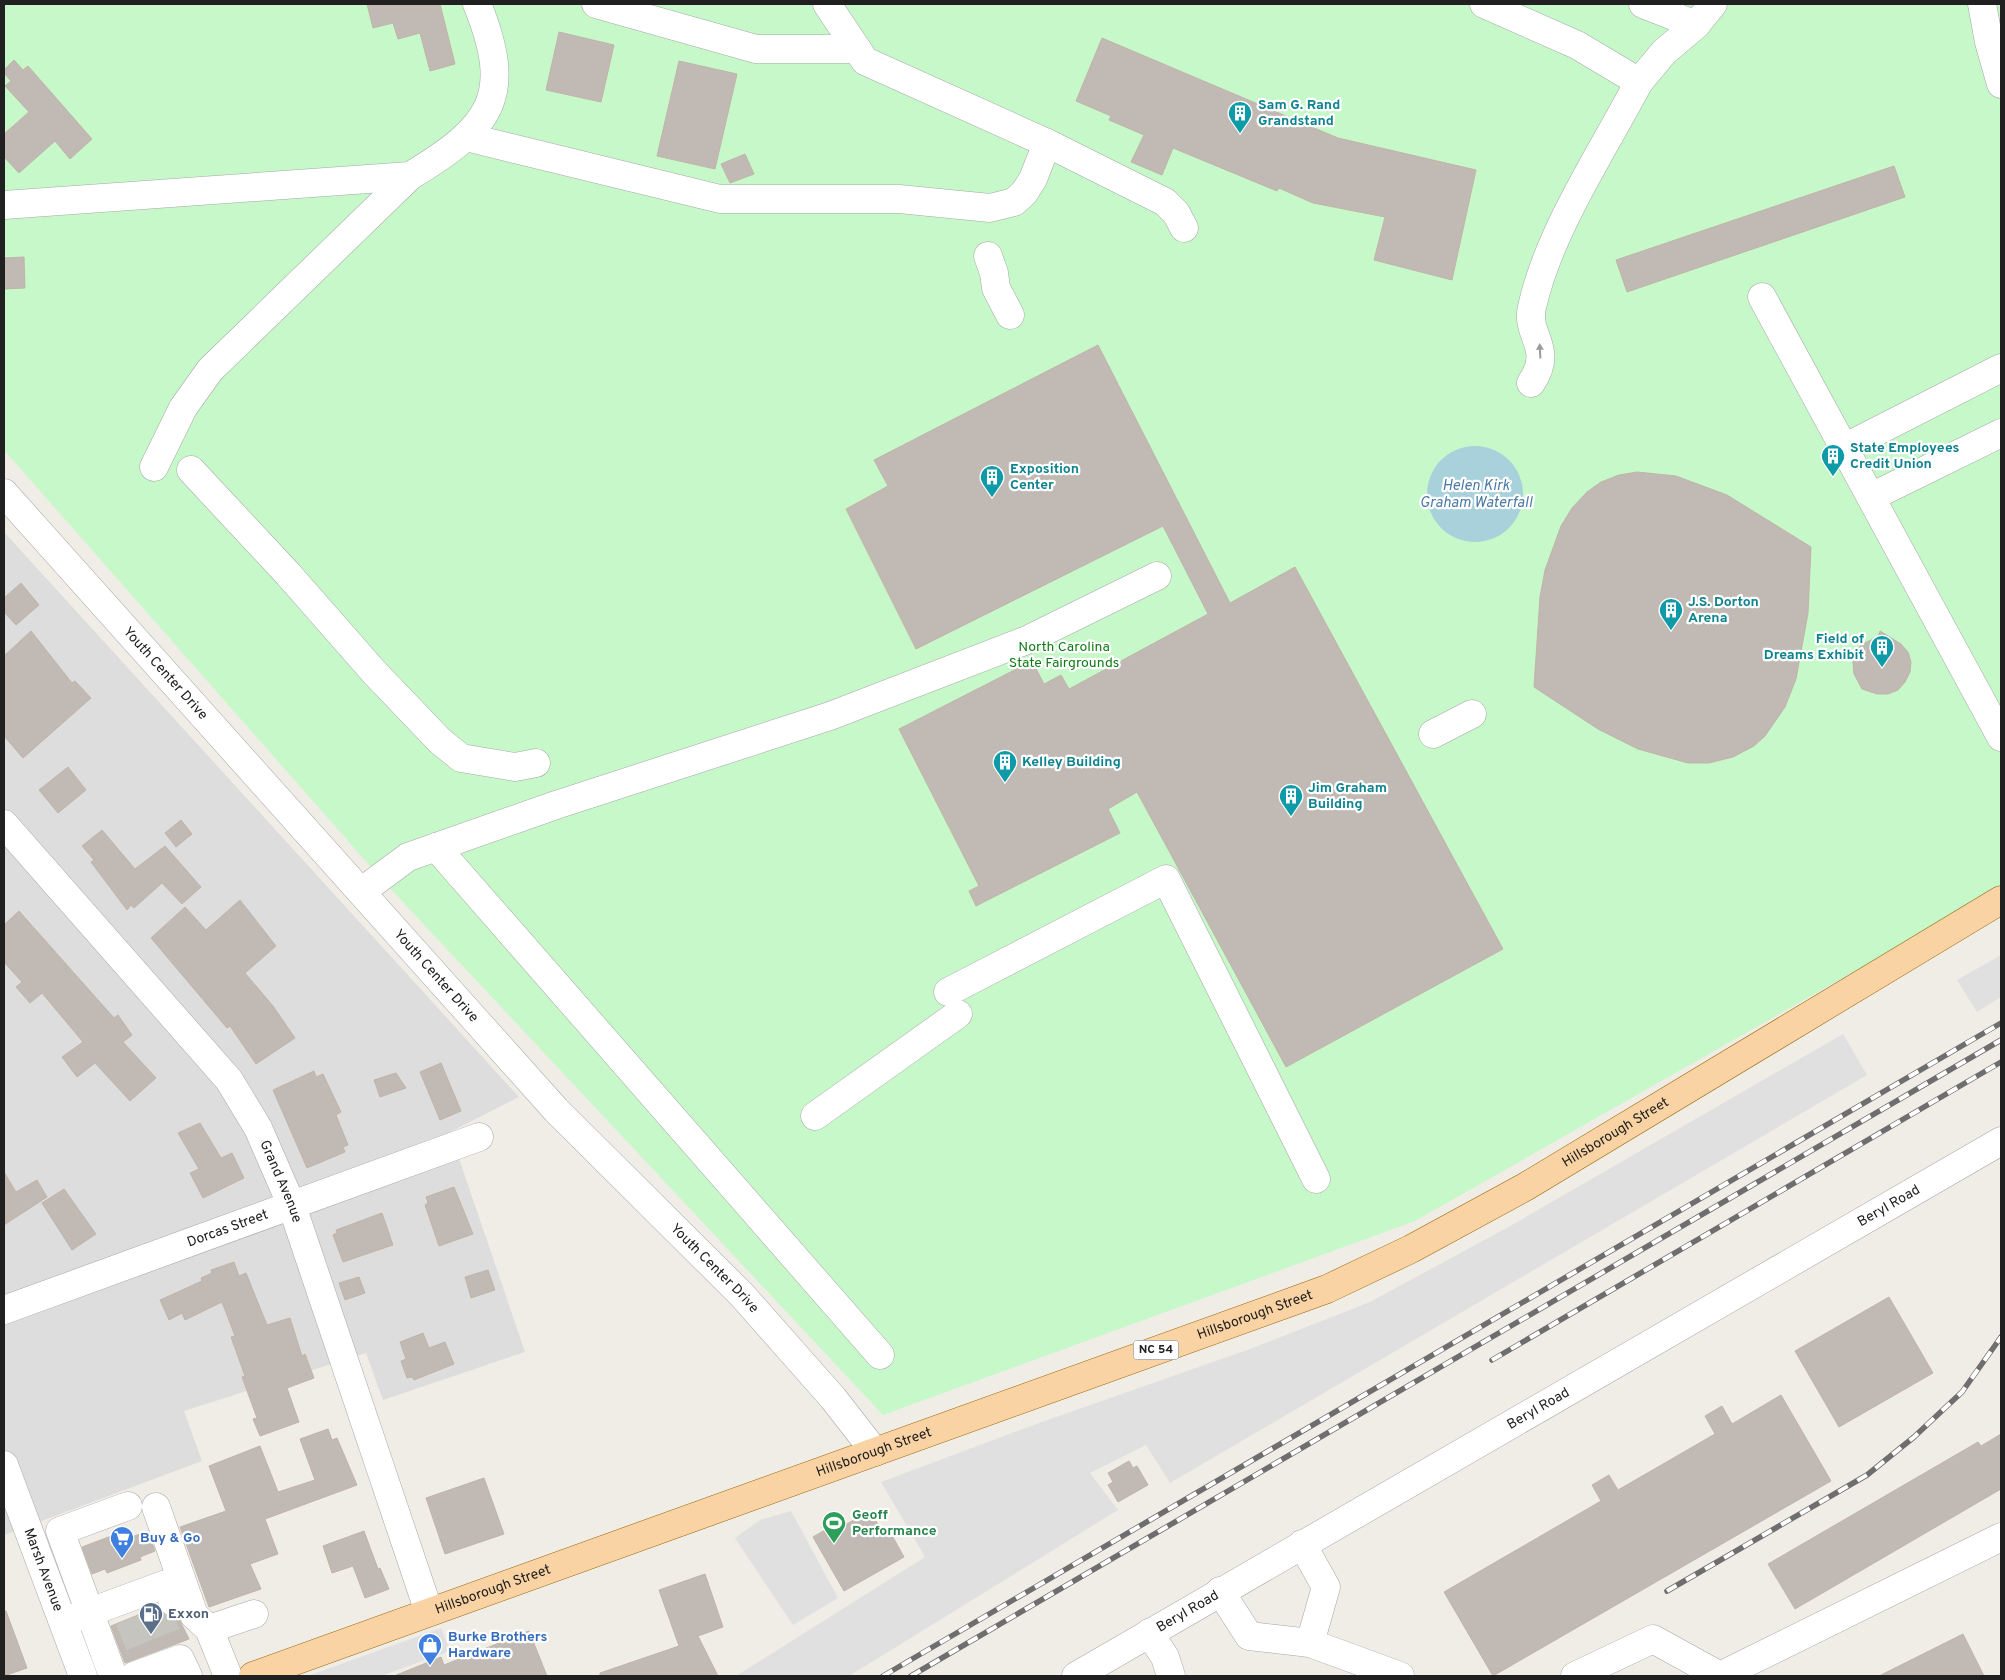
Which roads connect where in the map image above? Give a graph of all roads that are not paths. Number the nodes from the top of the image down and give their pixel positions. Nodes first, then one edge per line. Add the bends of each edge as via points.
1 (477, 4) edge
2 (596, 4) edge
3 (827, 4) edge
4 (1484, 4) edge
5 (1643, 4) edge
6 (1713, 4) edge
7 (1982, 4) edge
8 (1696, 26) junction
9 (857, 49) junction
10 (1639, 82) junction
11 (2001, 84) edge
12 (466, 137) junction
13 (1047, 143) junction
14 (410, 176) junction
15 (4, 205) edge
16 (1184, 228) dead end
17 (988, 256) dead end
18 (1762, 297) dead end
19 (1010, 315) dead end
20 (2001, 368) edge
21 (1531, 383) dead end
22 (2001, 433) edge
23 (1844, 448) junction
24 (154, 467) dead end
25 (191, 470) dead end
26 (4, 493) edge
27 (1871, 498) junction
28 (1157, 576) dead end
29 (1472, 714) dead end
30 (1433, 734) dead end
31 (2001, 737) edge
32 (536, 763) dead end
33 (4, 824) edge
34 (436, 847) junction
35 (362, 891) junction
36 (2001, 900) edge
37 (815, 1116) dead end
38 (479, 1137) dead end
39 (2001, 1141) edge
40 (1316, 1179) dead end
41 (292, 1206) junction
42 (4, 1310) edge
43 (880, 1355) dead end
44 (875, 1452) junction
45 (4, 1465) edge
46 (128, 1506) dead end
47 (156, 1507) dead end
48 (60, 1530) junction
49 (2001, 1537) edge
50 (32, 1542) junction
51 (1302, 1544) junction
52 (1220, 1591) junction
53 (160, 1600) dead end
54 (90, 1612) junction
55 (429, 1612) junction
56 (254, 1614) dead end
57 (63, 1622) junction
58 (1149, 1633) junction
59 (1310, 1643) junction
60 (185, 1652) edge
61 (126, 1671) edge
62 (259, 1675) edge
63 (84, 1676) edge
64 (228, 1676) edge
65 (1076, 1676) edge
66 (1170, 1676) edge
67 (1400, 1676) edge
68 (1575, 1676) edge
69 (1720, 1676) edge

1 - 12 street via 495,59 495,83 492,100
2 - 9 street via 756,49
3 - 9 street
4 - 10 street via 1577,45
5 - 8 street
6 - 8 street
7 - 11 street
8 - 10 street via 1664,52
9 - 13 street via 865,62
21 -> 10 street via 1538,373 1541,349 1529,319 1536,288 1547,258
12 - 13 street via 720,199 899,199 990,208 1014,202 1024,193
12 - 14 street
13 - 16 street via 1165,202
14 - 15 street
14 - 24 street via 210,370 183,408
17 - 19 street via 996,288
18 - 23 street
20 - 23 street
22 - 27 street
23 - 27 street
25 - 32 street via 440,741 461,758 516,767
26 - 35 street, Youth Center Drive
27 - 31 street
28 - 34 street via 1028,640 830,716
29 - 30 street
33 - 41 street, Grand Avenue via 229,1080 258,1128
34 - 35 street via 408,857
34 - 43 street
35 - 44 street, Youth Center Drive via 556,1110 742,1295 833,1398
36 - 44 main road, Hillsborough Street / NC 54 via 1525,1186 1411,1249 1294,1302
37 - 40 street via 953,1003 1166,879
38 - 41 street, Dorcas Street
39 - 51 street, Beryl Road
41 - 42 street, Dorcas Street
41 - 55 street, Grand Avenue
44 - 55 main road, Hillsborough Street / NC 54
45 - 50 street, Marsh Avenue
46 - 48 street
47 - 60 street via 194,1615
48 - 50 street
48 - 54 street
49 - 69 street
50 - 57 street, Marsh Avenue
51 - 52 street, Beryl Road
51 - 59 street via 1326,1587
52 - 58 street, Beryl Road
52 - 59 street via 1249,1636
53 - 54 street via 126,1610
54 - 57 street
54 - 61 street
55 - 62 main road, Hillsborough Street / NC 54
56 - 60 street
57 - 63 street, Marsh Avenue
58 - 65 street, Beryl Road
58 - 66 street via 1165,1657
59 - 67 street
60 - 61 street
60 - 64 street
68 - 69 street via 1652,1638

